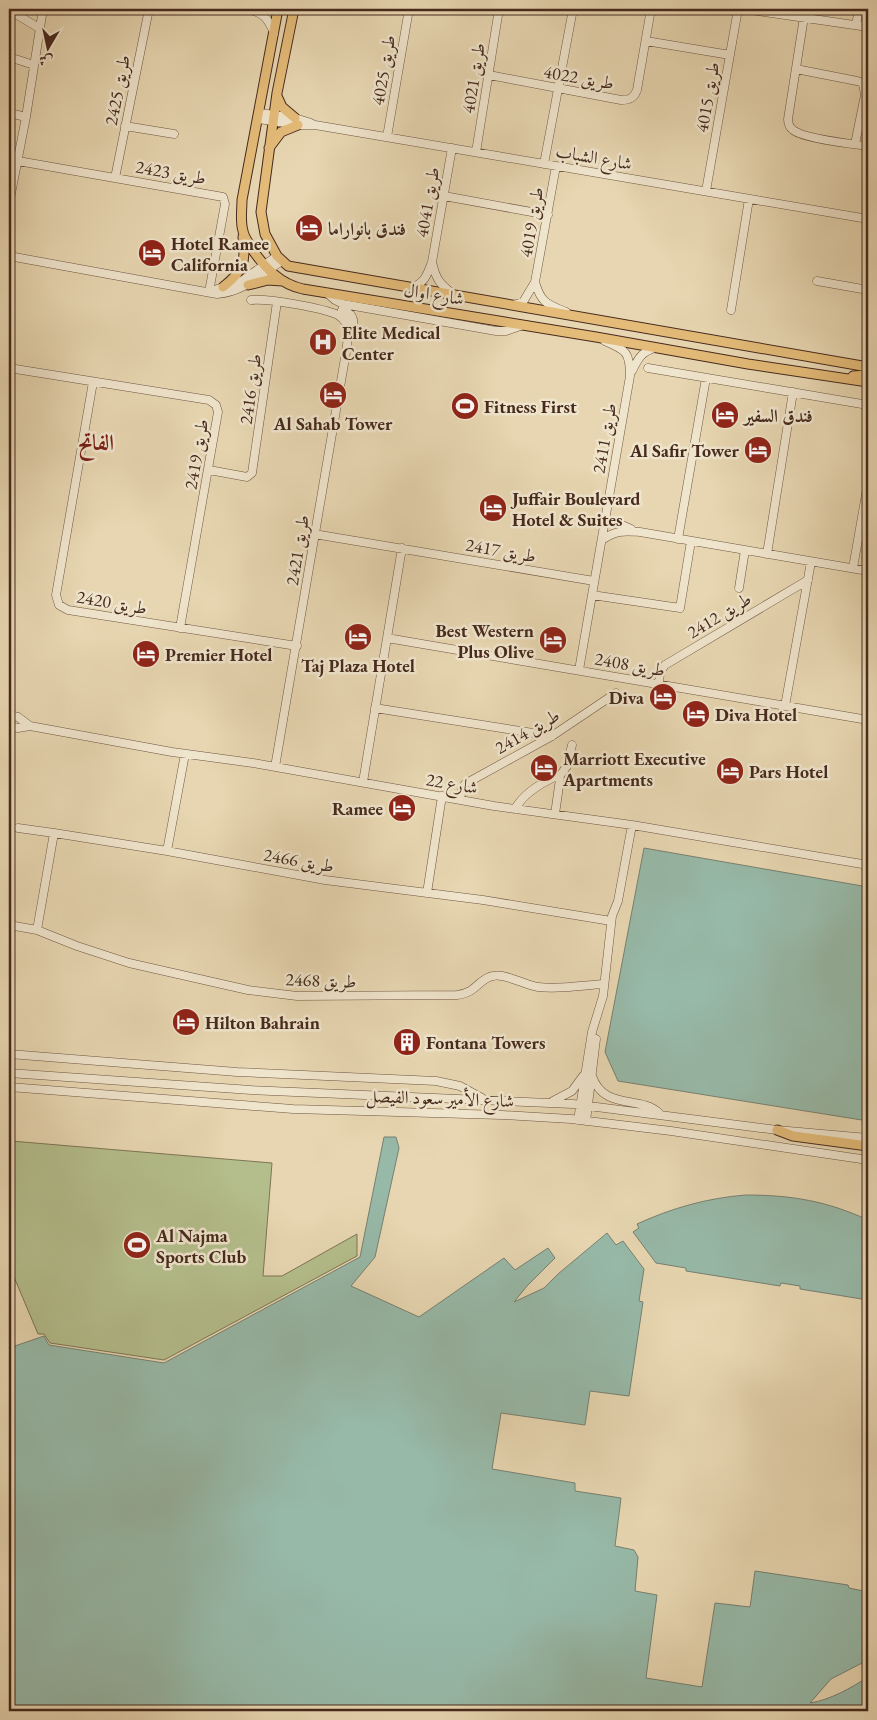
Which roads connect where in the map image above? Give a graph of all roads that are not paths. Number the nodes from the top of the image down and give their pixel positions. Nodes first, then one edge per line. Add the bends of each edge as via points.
1 (43, 9) edge
2 (149, 9) edge
3 (252, 9) edge
4 (278, 9) edge
5 (294, 9) edge
6 (409, 9) edge
7 (500, 9) edge
8 (573, 9) edge
9 (651, 9) edge
10 (738, 9) edge
11 (744, 9) edge
12 (860, 9) edge
13 (9, 10) edge
14 (804, 17) junction
15 (856, 25) junction
16 (868, 27) edge
17 (40, 28) junction
18 (274, 34) junction
19 (646, 41) junction
20 (730, 55) junction
21 (9, 57) edge
22 (34, 65) junction
23 (796, 69) junction
24 (489, 76) junction
25 (559, 89) junction
26 (277, 93) junction
27 (9, 113) edge
28 (259, 116) junction
29 (26, 117) junction
30 (273, 118) junction
31 (296, 122) junction
32 (126, 126) junction
33 (174, 134) dead end
34 (386, 137) junction
35 (855, 144) junction
36 (868, 146) edge
37 (452, 148) junction
38 (268, 150) junction
39 (476, 152) junction
40 (18, 161) junction
41 (544, 164) junction
42 (556, 166) junction
43 (114, 178) junction
44 (706, 191) junction
45 (444, 196) junction
46 (749, 199) junction
47 (9, 204) edge
48 (548, 215) junction
49 (868, 219) edge
50 (243, 234) junction
51 (9, 256) edge
52 (280, 258) junction
53 (432, 262) junction
54 (266, 268) junction
55 (283, 281) junction
56 (535, 282) junction
57 (817, 282) dead end
58 (248, 285) junction
59 (223, 287) junction
60 (411, 288) junction
61 (868, 290) edge
62 (210, 292) junction
63 (327, 293) junction
64 (454, 295) junction
65 (251, 300) dead end
66 (277, 302) junction
67 (513, 305) junction
68 (344, 307) junction
69 (731, 310) dead end
70 (321, 311) junction
71 (572, 315) junction
72 (346, 323) junction
73 (523, 325) junction
74 (348, 337) junction
75 (596, 337) junction
76 (654, 348) junction
77 (868, 367) edge
78 (9, 368) edge
79 (648, 368) dead end
80 (868, 375) edge
81 (630, 376) junction
82 (706, 378) junction
83 (849, 378) junction
84 (93, 382) junction
85 (868, 382) edge
86 (793, 392) junction
87 (868, 405) edge
88 (209, 470) junction
89 (868, 483) edge
90 (606, 518) junction
91 (640, 532) junction
92 (314, 534) junction
93 (678, 539) junction
94 (602, 540) junction
95 (691, 541) junction
96 (402, 548) junction
97 (744, 550) junction
98 (766, 554) junction
99 (811, 562) junction
100 (853, 568) junction
101 (868, 571) edge
102 (808, 580) junction
103 (594, 581) junction
104 (739, 588) dead end
105 (592, 595) junction
106 (180, 628) junction
107 (387, 638) junction
108 (297, 646) junction
109 (579, 670) junction
110 (659, 684) junction
111 (616, 693) dead end
112 (786, 706) junction
113 (375, 708) junction
114 (9, 715) edge
115 (868, 720) edge
116 (9, 726) edge
117 (30, 726) junction
118 (552, 736) junction
119 (572, 745) dead end
120 (185, 754) junction
121 (275, 767) junction
122 (559, 777) junction
123 (363, 782) junction
124 (442, 796) junction
125 (460, 799) junction
126 (515, 809) junction
127 (555, 814) junction
128 (632, 825) junction
129 (18, 828) dead end
130 (54, 833) junction
131 (167, 851) junction
132 (868, 865) edge
133 (428, 893) junction
134 (611, 921) junction
135 (9, 925) edge
136 (37, 930) junction
137 (604, 984) junction
138 (9, 1054) edge
139 (9, 1073) edge
140 (588, 1073) junction
141 (9, 1087) edge
142 (483, 1099) junction
143 (550, 1102) junction
144 (584, 1105) junction
145 (660, 1115) junction
146 (582, 1120) junction
147 (777, 1130) junction
148 (868, 1138) edge
149 (868, 1146) edge
150 (868, 1160) edge

1 - 17 street
2 - 32 street, طريق 2425
3 - 18 street via 266,17
4 - 18 main road
5 - 26 main road
6 - 34 street, طريق 4025
7 - 24 street, طريق 4021
8 - 25 street, طريق 4019
9 - 19 street, طريق 4022
10 - 20 street, طريق 4015
11 - 14 street
12 - 15 street
13 - 17 street
14 - 15 street
14 - 23 street
15 - 16 street
17 - 22 street
18 - 28 main road
19 - 20 street
19 - 25 street, طريق 4022 via 637,90 630,99
20 - 44 street, طريق 4015
21 - 22 street
22 - 29 street
23 - 35 street via 788,120 790,127 805,136
23 - 35 street via 863,83 865,95
24 - 25 street, طريق 4022
24 - 39 street, طريق 4021
25 - 41 street, طريق 4019
26 - 30 main road
26 - 31 main road via 282,107
27 - 29 street
28 - 30 street, شارع الشباب
28 - 50 main road via 242,200
29 - 40 street
30 - 31 street, شارع الشباب
30 - 38 main road
31 - 34 street, شارع الشباب
31 - 38 main road via 281,132
32 - 33 street
32 - 43 street, طريق 2425
34 - 37 street, شارع الشباب
35 - 36 street
37 - 39 street, شارع الشباب
37 - 45 street, طريق 4041
38 - 52 main road via 261,212 265,234
39 - 41 street, شارع الشباب
40 - 43 street, طريق 2423
40 - 47 street
41 - 42 street, شارع الشباب
42 - 44 street, شارع الشباب
42 - 48 street, طريق 4019
43 - 62 street, طريق 2423 via 223,197 225,204
44 - 46 street, شارع الشباب
45 - 48 street
45 - 53 street, طريق 4041
46 - 49 street, شارع الشباب
46 - 69 street
48 - 56 street, طريق 4019
50 - 54 main road, شارع اوال
50 - 59 main road via 243,264
51 - 62 street
52 - 54 street
52 - 60 main road, شارع اوال via 288,266 304,270
53 - 60 street, طريق 4041 via 420,285
53 - 64 street, طريق 4041 via 439,282
54 - 55 main road, شارع اوال
54 - 58 street
54 - 59 street
55 - 58 main road via 268,280
55 - 63 main road, شارع اوال
56 - 67 street, طريق 4019 via 523,302
56 - 71 street, طريق 4019 via 544,301
57 - 61 street
58 - 62 street via 226,294
59 - 62 street
60 - 64 main road, شارع اوال
63 - 68 street
63 - 73 main road, شارع اوال
64 - 67 main road, شارع اوال
65 - 66 street
66 - 70 street
66 - 88 street, طريق 2416 via 252,473 246,477
67 - 71 main road, شارع اوال
68 - 70 street
68 - 72 street, طريق 2421
68 - 73 street via 501,332
68 - 74 street, طريق 2421 via 354,323
70 - 72 street via 338,315
71 - 77 main road, شارع اوال
72 - 74 street, طريق 2421
73 - 75 main road, شارع اوال
74 - 92 street, طريق 2421
75 - 76 main road, شارع اوال
75 - 81 street, طريق 2411 via 625,351 630,361
76 - 81 street, طريق 2411 via 640,356
76 - 83 main road, شارع اوال
78 - 84 street, طريق 2419
79 - 82 street
80 - 83 main road
81 - 90 street, طريق 2411
82 - 86 street
82 - 93 street
83 - 85 main road, شارع اوال
84 - 88 street, طريق 2419 via 209,400 216,405 218,412
84 - 106 street, طريق 2420 via 56,595 59,605 68,610
86 - 87 street
86 - 98 street
88 - 106 street, طريق 2419
89 - 100 street
90 - 91 street
90 - 94 street, طريق 2411
91 - 93 street
91 - 94 street via 613,532
92 - 96 street, طريق 2417
92 - 108 street, طريق 2421
93 - 95 street
94 - 103 street, طريق 2411
95 - 97 street
95 - 105 street via 680,608
96 - 103 street, طريق 2417
96 - 107 street
97 - 98 street
97 - 104 street
98 - 99 street
99 - 100 street
99 - 102 street
100 - 101 street
102 - 110 street, طريق 2412 via 665,664
102 - 112 street
103 - 105 street, طريق 2411
105 - 109 street, طريق 2411
106 - 108 street, طريق 2420
107 - 109 street, طريق 2408
107 - 113 street
108 - 121 street, طريق 2421
109 - 110 street, طريق 2408
110 - 112 street, طريق 2408
111 - 118 street, طريق 2414
112 - 115 street, طريق 2408
113 - 118 street
113 - 123 street
114 - 117 street, شارع 22
116 - 117 street, شارع 22
117 - 120 street, شارع 22
118 - 125 street, طريق 2414 via 465,784
119 - 122 street via 569,760
120 - 121 street, شارع 22
120 - 131 street
121 - 123 street, شارع 22
122 - 126 street via 526,794
122 - 127 street
123 - 124 street, شارع 22
124 - 125 street, شارع 22
124 - 133 street
125 - 126 street, شارع 22
126 - 127 street, شارع 22
127 - 128 street, شارع 22
128 - 132 street, شارع 22
128 - 134 street via 618,901
129 - 130 street, طريق 2466
130 - 131 street, طريق 2466
130 - 136 street
131 - 133 street, طريق 2466 via 325,880
133 - 134 street, طريق 2466
134 - 137 street
135 - 136 street, طريق 2468
136 - 137 street, طريق 2468 via 129,963 232,987 297,996 457,996 466,994 488,977 498,975 544,988
137 - 140 street via 594,1024
138 - 142 street via 237,1072 436,1081 460,1086
139 - 142 street, شارع الأمير سعود الفيصل via 251,1090
140 - 143 street via 572,1091
140 - 144 street
140 - 145 street via 606,1095 653,1108
141 - 146 street, شارع الأمير سعود الفيصل via 293,1108
142 - 143 street, شارع الأمير سعود الفيصل
143 - 144 street, شارع الأمير سعود الفيصل
144 - 145 street, شارع الأمير سعود الفيصل
144 - 146 street
145 - 147 street, شارع الأمير سعود الفيصل
146 - 150 street, شارع الأمير سعود الفيصل
147 - 148 street, شارع الأمير سعود الفيصل
147 - 149 main road via 794,1136

